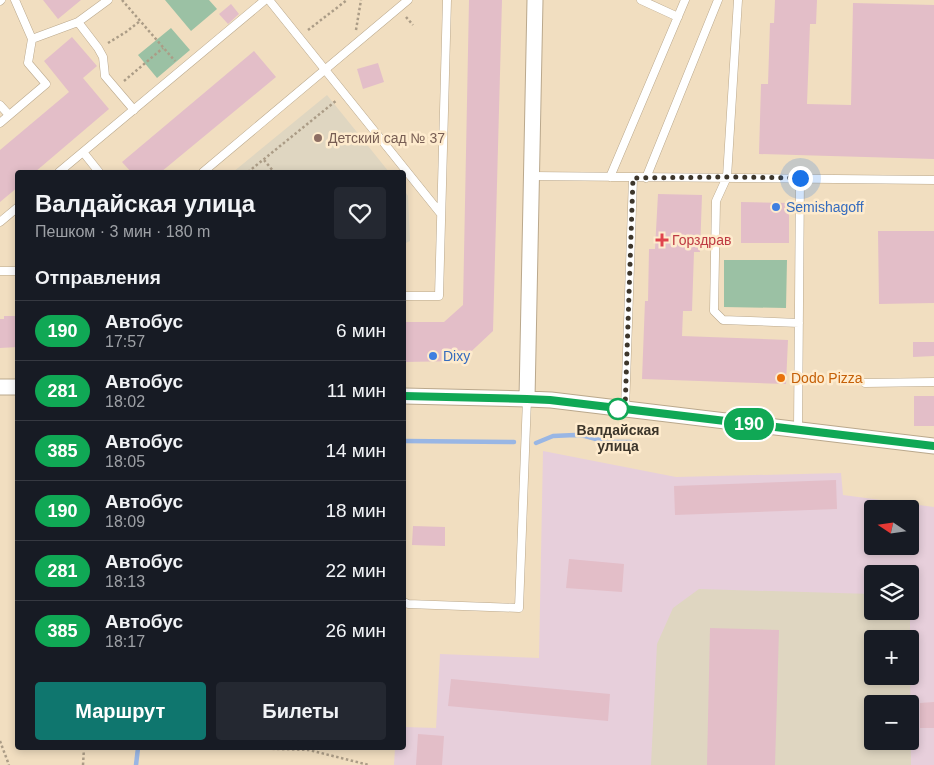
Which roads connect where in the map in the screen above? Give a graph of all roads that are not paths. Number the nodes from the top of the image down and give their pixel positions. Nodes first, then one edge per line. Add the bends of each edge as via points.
1 (15, 0) edge
2 (108, 0) edge
3 (267, 0) edge
4 (408, 0) edge
5 (447, 0) edge
6 (535, 0) edge
7 (685, 0) edge
8 (718, 0) edge
9 (738, 0) edge
10 (646, 1) edge
11 (678, 17) junction
12 (78, 22) junction
13 (32, 39) junction
14 (325, 70) junction
15 (0, 105) edge
16 (134, 110) junction
17 (9, 116) junction
18 (0, 123) edge
19 (83, 152) junction
20 (61, 170) edge
21 (97, 170) edge
22 (205, 170) edge
23 (405, 170) edge
24 (406, 171) edge
25 (532, 176) junction
26 (610, 177) junction
27 (727, 177) junction
28 (633, 178) junction
29 (646, 178) junction
30 (800, 178) junction
31 (934, 180) edge
32 (15, 210) edge
33 (440, 214) junction
34 (0, 222) edge
35 (0, 271) edge
36 (15, 271) edge
37 (406, 296) edge
38 (799, 323) junction
39 (934, 382) edge
40 (865, 383) dead end
41 (0, 387) edge
42 (15, 388) edge
43 (406, 396) edge
44 (527, 399) junction
45 (625, 410) junction
46 (798, 430) junction
47 (934, 446) edge
48 (406, 603) edge

1 - 13 lane
2 - 12 lane
3 - 14 lane
3 - 16 lane
4 - 14 lane
5 - 33 lane
6 - 25 street
7 - 11 lane
8 - 29 lane
9 - 27 lane
10 - 11 lane
11 - 26 lane
12 - 13 lane
12 - 16 lane via 103,57 105,76
13 - 17 lane via 28,63 46,84
14 - 22 lane
14 - 23 lane
15 - 17 lane
16 - 19 lane
17 - 18 lane
19 - 20 lane
19 - 21 lane
24 - 33 lane
25 - 26 lane
25 - 44 street
26 - 28 lane
27 - 29 lane
27 - 30 lane
27 - 38 lane via 716,201 714,311 723,320
28 - 29 lane
28 - 45 lane
30 - 31 lane
30 - 38 lane
32 - 34 lane
33 - 37 lane via 439,296
35 - 36 lane
38 - 46 lane
39 - 40 lane
41 - 42 street
43 - 44 street
44 - 45 street
44 - 48 lane via 519,608
45 - 46 street
46 - 47 street

